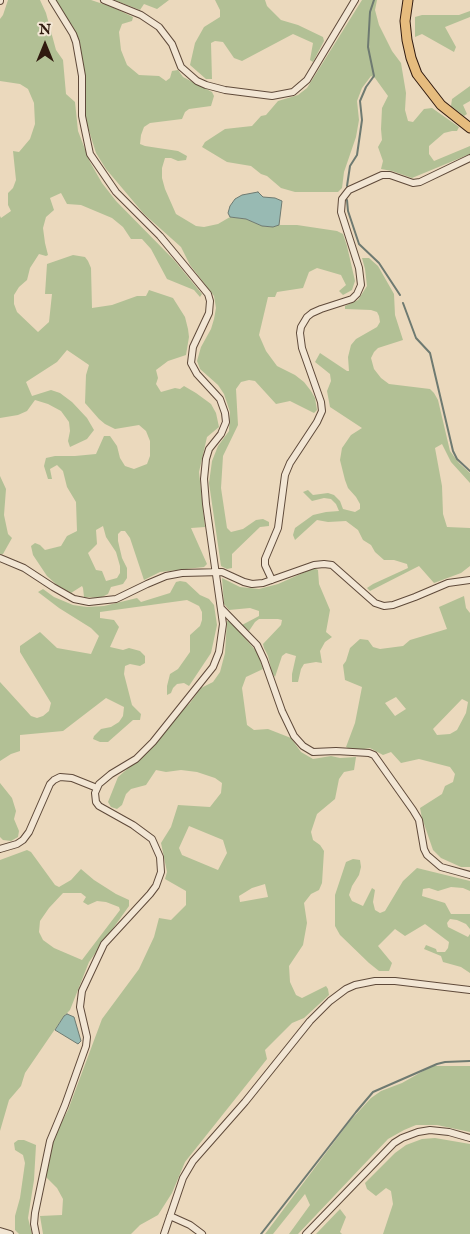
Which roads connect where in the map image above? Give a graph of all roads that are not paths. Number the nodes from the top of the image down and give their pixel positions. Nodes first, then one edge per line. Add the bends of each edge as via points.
1 (52, 0) edge
2 (104, 0) edge
3 (355, 0) edge
4 (408, 0) edge
5 (470, 128) edge
6 (470, 158) edge
7 (0, 558) edge
8 (216, 572) junction
9 (272, 580) junction
10 (470, 580) edge
11 (220, 607) junction
12 (97, 788) junction
13 (0, 850) edge
14 (470, 875) edge
15 (470, 990) edge
16 (470, 1138) edge
17 (170, 1216) junction
18 (0, 1231) edge
19 (10, 1234) edge
20 (36, 1234) edge
21 (164, 1234) edge
22 (202, 1234) edge
23 (306, 1234) edge

1 - 8 street via 76,42 82,76 82,116 90,154 116,192 160,236 205,290 210,301 208,317 193,347 191,363 220,399 225,413 224,428 209,449 204,479
2 - 3 street via 141,15 159,27 172,44 181,67 197,80 225,90 272,96 293,92 307,80
4 - 5 main road via 407,40 418,74 441,105
6 - 9 street via 420,182 382,175 348,190 342,199 341,212 359,268 361,285 352,299 321,309 307,317 301,327 302,348 322,411 285,475 278,528 265,558
7 - 8 street via 24,568 74,599 89,602 116,599 166,576
8 - 9 street via 252,584
8 - 11 street
9 - 10 street via 314,565 332,564 375,603 384,606 448,583
11 - 12 street via 222,639 213,667 143,753 111,774
11 - 14 street via 257,645 282,711 294,736 303,746 312,752 374,755 414,810 427,855 441,867
12 - 13 street via 72,778 54,780 23,840
12 - 20 street via 95,797 99,806 152,839 160,857 161,872 150,894 104,944 82,991 80,1007 88,1037 50,1141 34,1224
15 - 17 street via 385,980 365,982 338,994 310,1021 192,1161
16 - 23 street via 430,1130 402,1138
17 - 21 street
17 - 22 street
18 - 19 street

